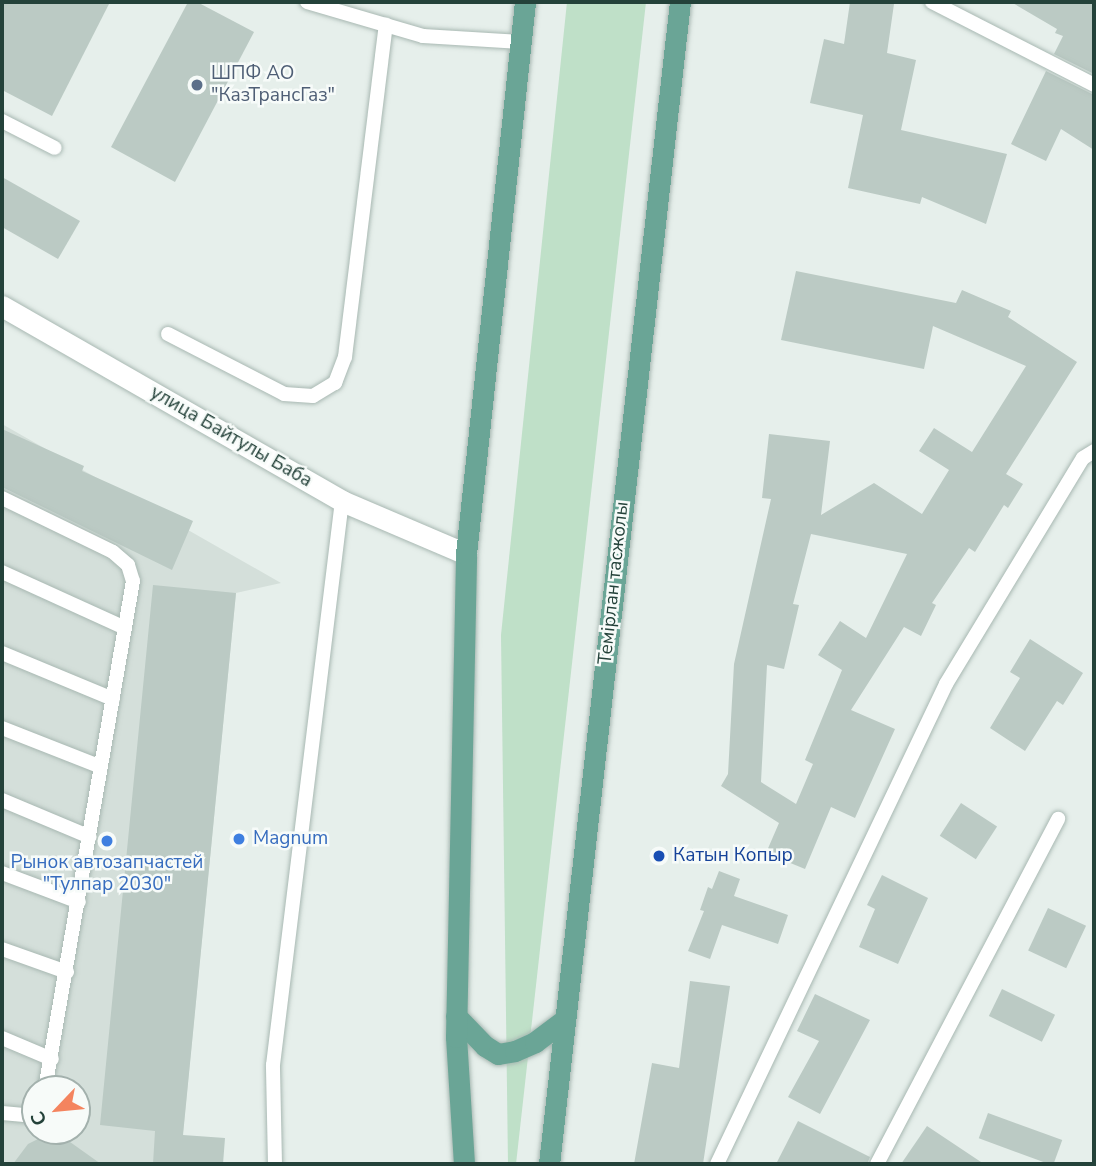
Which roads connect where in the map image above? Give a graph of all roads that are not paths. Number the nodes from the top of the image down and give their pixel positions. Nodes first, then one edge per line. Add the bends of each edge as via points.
1 (307, 2) edge
2 (526, 2) edge
3 (680, 2) edge
4 (932, 2) edge
5 (386, 25) junction
6 (521, 42) junction
7 (1094, 85) edge
8 (2, 121) edge
9 (55, 148) dead end
10 (2, 306) edge
11 (167, 334) dead end
12 (1094, 451) edge
13 (2, 498) edge
14 (342, 501) junction
15 (466, 554) junction
16 (2, 572) edge
17 (125, 628) junction
18 (2, 653) edge
19 (113, 699) junction
20 (2, 728) edge
21 (102, 768) junction
22 (2, 800) edge
23 (1058, 819) dead end
24 (90, 837) junction
25 (2, 873) edge
26 (79, 902) junction
27 (2, 948) edge
28 (67, 972) junction
29 (456, 1016) junction
30 (564, 1020) junction
31 (2, 1038) edge
32 (52, 1059) junction
33 (48, 1075) edge
34 (2, 1114) edge
35 (21, 1115) edge
36 (275, 1164) edge
37 (464, 1164) edge
38 (549, 1164) edge
39 (717, 1164) edge
40 (877, 1164) edge

1 - 5 lane
2 - 6 main road
3 - 30 main road, Темірлан тасжолы
4 - 7 lane
5 - 6 lane via 423,36
5 - 11 lane via 345,357 335,383 313,396 284,394
6 - 15 main road
8 - 9 lane
10 - 14 street, улица Байтулы Баба
12 - 39 lane via 1083,458 946,684
13 - 17 lane via 113,552 128,565 133,582
14 - 15 street, улица Байтулы Баба
14 - 36 lane via 273,1065
15 - 29 main road
16 - 17 lane
17 - 19 lane
18 - 19 lane
19 - 21 lane
20 - 21 lane
21 - 24 lane
22 - 24 lane
23 - 40 lane
24 - 26 lane
25 - 26 lane
26 - 28 lane
27 - 28 lane
28 - 32 lane
29 - 30 main road via 498,1054 535,1042
29 - 37 main road
30 - 38 main road, Темірлан тасжолы
31 - 32 lane
32 - 33 lane
34 - 35 lane

